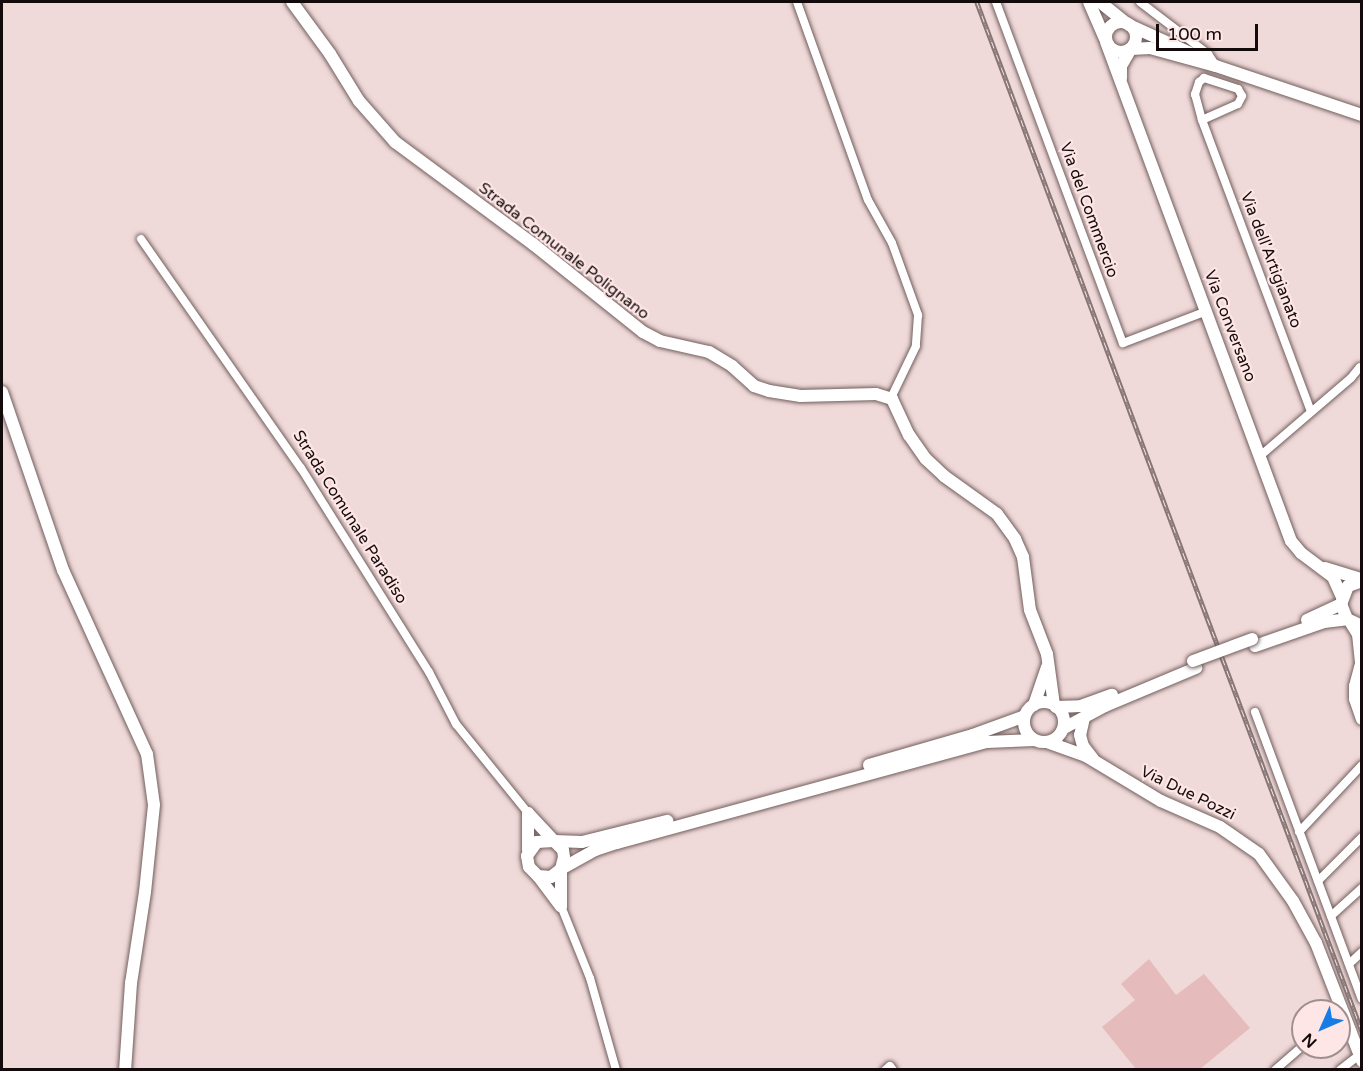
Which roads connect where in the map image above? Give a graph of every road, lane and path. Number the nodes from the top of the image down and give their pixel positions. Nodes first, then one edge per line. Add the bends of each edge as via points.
1 (292, 2) edge
2 (797, 2) edge
3 (996, 2) edge
4 (1089, 2) edge
5 (1100, 2) edge
6 (1140, 2) edge
7 (1128, 24) junction
8 (1106, 41) junction
9 (1131, 49) junction
10 (1216, 66) junction
11 (1122, 88) junction
12 (1362, 115) edge
13 (1202, 120) junction
14 (141, 239) dead end
15 (1207, 311) junction
16 (1360, 367) dead end
17 (2, 392) edge
18 (891, 398) junction
19 (1311, 411) junction
20 (1260, 456) junction
21 (1319, 566) junction
22 (1362, 580) edge
23 (1341, 600) junction
24 (1353, 623) edge
25 (1254, 643) junction
26 (1361, 660) edge
27 (1048, 663) junction
28 (1195, 665) junction
29 (1034, 705) junction
30 (1055, 706) junction
31 (1255, 712) dead end
32 (1025, 716) junction
33 (1084, 718) junction
34 (1362, 719) edge
35 (1063, 729) junction
36 (1034, 740) junction
37 (1047, 742) junction
38 (1090, 759) junction
39 (1362, 765) edge
40 (528, 813) junction
41 (1299, 832) junction
42 (1362, 837) edge
43 (554, 842) junction
44 (528, 850) junction
45 (561, 869) junction
46 (538, 876) junction
47 (1318, 881) junction
48 (1362, 888) edge
49 (561, 906) junction
50 (1331, 916) junction
51 (1362, 952) edge
52 (1349, 964) junction
53 (1335, 999) edge
54 (1362, 999) edge
55 (1351, 1038) edge
56 (1291, 1056) edge
57 (1360, 1058) edge
58 (1341, 1069) edge
59 (125, 1070) edge
60 (616, 1070) edge
61 (1275, 1070) edge

1 - 18 street, Strada Comunale Polignano via 359,101 395,142 643,332 660,341 710,352 754,386 769,391 801,396 876,394
2 - 18 street via 868,200 892,243 918,315 916,346
3 - 15 street, Via del Commercio via 1123,343
4 - 8 street, Via Conversano
5 - 7 street
6 - 10 street via 1208,54
7 - 8 street via 1113,24 1107,30
7 - 9 street via 1136,36
7 - 10 street
8 - 9 street via 1119,52
8 - 11 street, Via Conversano
9 - 10 street via 1150,48
9 - 11 street via 1121,66
10 - 12 street
11 - 15 street, Via Conversano
13 - 13 street, Via dell'Artigianato via 1196,94 1199,82 1204,78 1238,89 1242,96 1238,104
13 - 19 street, Via dell'Artigianato
14 - 40 street, Strada Comunale Paradiso via 301,468 433,680 456,724
15 - 20 street, Via Conversano
16 - 19 street
17 - 59 street via 63,570 147,754 154,805 131,983
18 - 27 street via 926,459 997,514 1016,539 1023,557 1030,610
19 - 20 street
20 - 21 street, Via Conversano via 1291,541
21 - 22 street
21 - 23 street via 1333,577
22 - 23 street via 1348,586
23 - 24 street
23 - 25 street via 1313,618
24 - 25 street via 1324,622
24 - 26 street
25 - 28 street
26 - 34 street via 1355,699
27 - 29 street
27 - 30 street
28 - 30 street via 1087,704
28 - 33 street
29 - 30 street via 1043,702
29 - 32 street
30 - 35 street via 1062,716
31 - 41 street
32 - 36 street via 1025,730
32 - 43 street via 973,735 698,813 582,842
33 - 35 street
33 - 38 street via 1080,735
35 - 37 street via 1058,737
35 - 38 street, Via Due Pozzi
36 - 37 street
36 - 45 street via 987,742 860,776 595,850
37 - 38 street, Via Due Pozzi
38 - 53 street, Via Due Pozzi via 1161,801 1220,827 1259,854 1311,933
39 - 41 street
40 - 43 street, Strada Comunale Paradiso
40 - 44 street
41 - 47 street
42 - 47 street
43 - 44 street via 542,840
43 - 45 street via 564,857
44 - 46 street via 529,867
45 - 46 street via 551,877
45 - 49 street
46 - 49 street
47 - 50 street
48 - 50 street
49 - 60 street via 590,978
50 - 52 street
51 - 52 street
52 - 54 street
55 - 57 street, Via Due Pozzi
56 - 61 street
57 - 58 street

